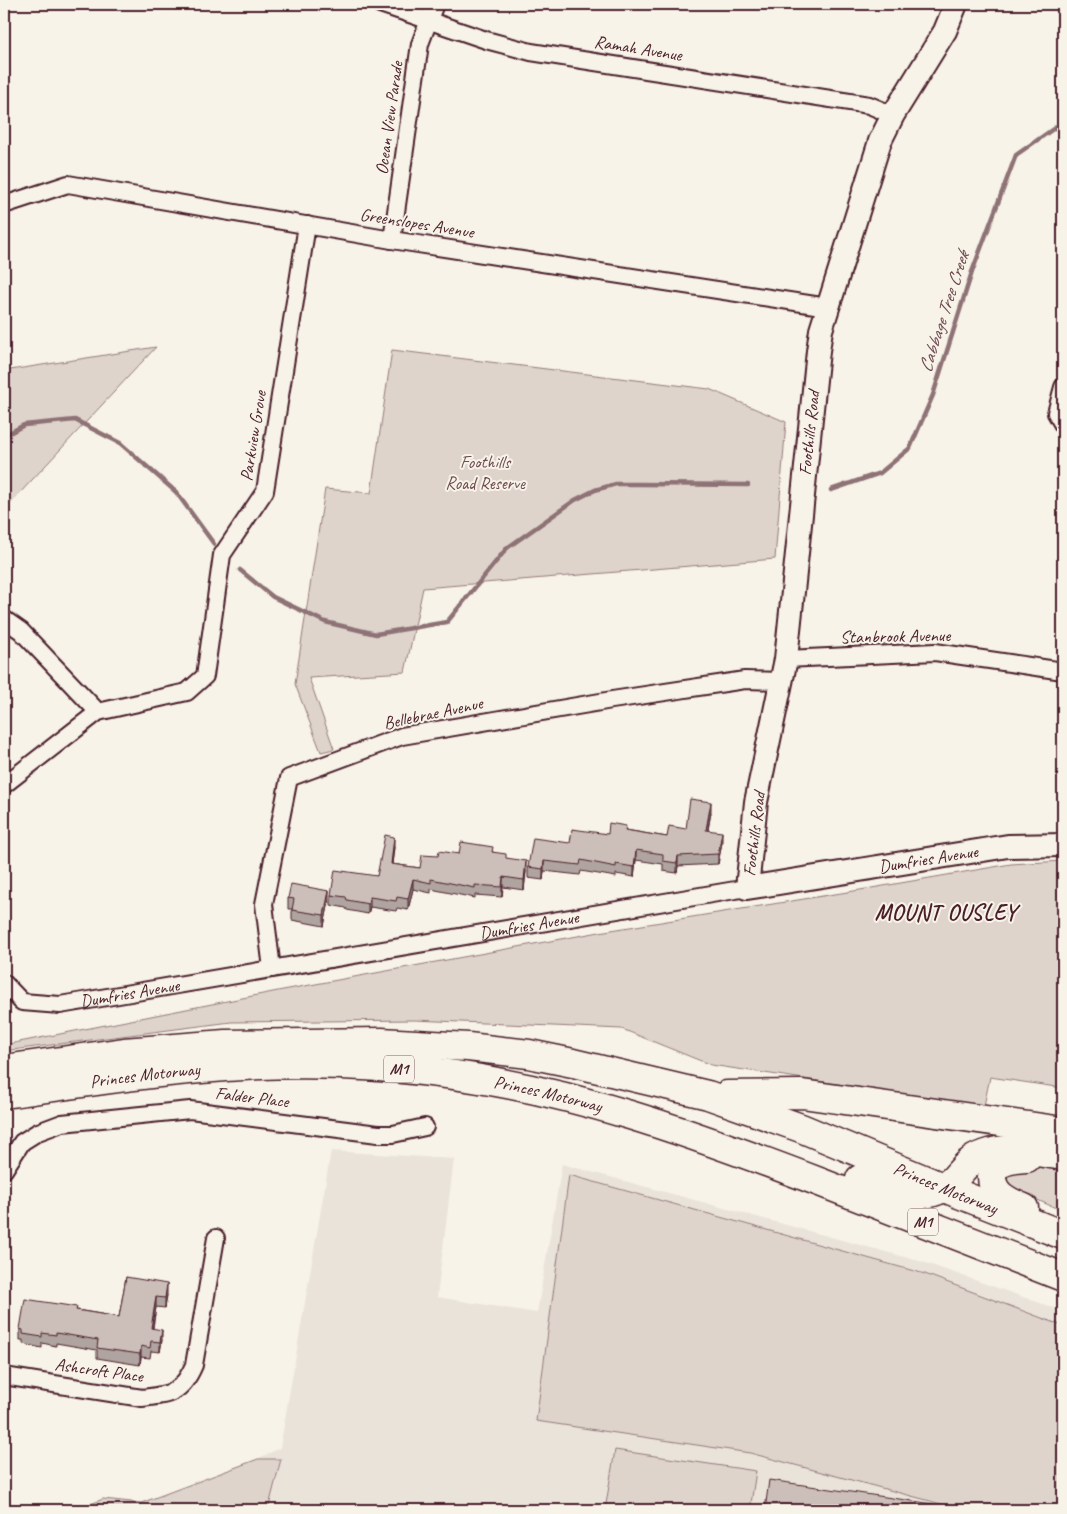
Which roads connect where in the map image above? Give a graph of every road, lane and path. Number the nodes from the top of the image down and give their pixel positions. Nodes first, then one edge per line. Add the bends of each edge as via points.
1 (380, 4) edge
2 (435, 4) edge
3 (956, 4) edge
4 (428, 20) junction
5 (893, 115) junction
6 (4, 205) edge
7 (307, 225) junction
8 (392, 240) junction
9 (828, 307) junction
10 (1063, 387) edge
11 (1063, 425) edge
12 (4, 619) edge
13 (784, 670) junction
14 (1063, 671) edge
15 (98, 712) junction
16 (4, 785) edge
17 (1063, 845) edge
18 (747, 888) junction
19 (272, 969) junction
20 (4, 983) edge
21 (4, 1069) edge
22 (430, 1072) junction
23 (4, 1094) edge
24 (708, 1095) junction
25 (425, 1127) dead end
26 (1063, 1131) edge
27 (1063, 1156) edge
28 (1063, 1162) edge
29 (4, 1170) edge
30 (944, 1188) junction
31 (1063, 1226) edge
32 (1063, 1235) edge
33 (216, 1238) dead end
34 (1063, 1277) edge
35 (4, 1376) edge

1 - 4 street, Ramah Avenue
2 - 4 street, Ocean View Parade
3 - 5 street, Foothills Road via 945,31
4 - 5 street, Ramah Avenue via 531,52 869,105
4 - 8 street, Ocean View Parade via 420,44
5 - 9 street, Foothills Road via 880,141
6 - 7 street, Greenslopes Avenue via 68,184
7 - 8 street, Greenslopes Avenue
7 - 15 street, Parkview Grove via 265,491 222,555 205,676 187,692
8 - 9 street, Greenslopes Avenue
9 - 13 street, Foothills Road via 818,351
10 - 11 street via 1056,413
12 - 15 street via 21,631
13 - 14 street, Stanbrook Avenue via 935,652
13 - 18 street, Foothills Road via 756,802
13 - 19 street, Bellebrae Avenue via 745,680 402,736 289,778 264,904
15 - 16 street
17 - 18 street, Dumfries Avenue via 1008,846
18 - 19 street, Dumfries Avenue
19 - 20 street, Dumfries Avenue via 60,1005 22,1002
21 - 24 highway, Princes Motorway / M1 via 124,1052 225,1044 381,1042 529,1054
22 - 23 highway, Princes Motorway / M1 via 285,1064 190,1070
22 - 30 highway via 520,1078 555,1084 695,1122 894,1191 921,1195
22 - 34 highway, Princes Motorway / M1 via 508,1083 678,1129
24 - 26 highway via 802,1094
24 - 30 highway, Princes Motorway / M1 via 801,1128
25 - 29 street, Falder Place via 378,1134 190,1110 62,1123 22,1142
27 - 30 highway via 1016,1150 995,1151 970,1161
28 - 31 highway via 1028,1158 1007,1160 1000,1163 992,1178 995,1189 1005,1199
30 - 32 highway, Princes Motorway / M1
33 - 35 street, Ashcroft Place via 194,1365 188,1379 177,1390 162,1396 142,1398

